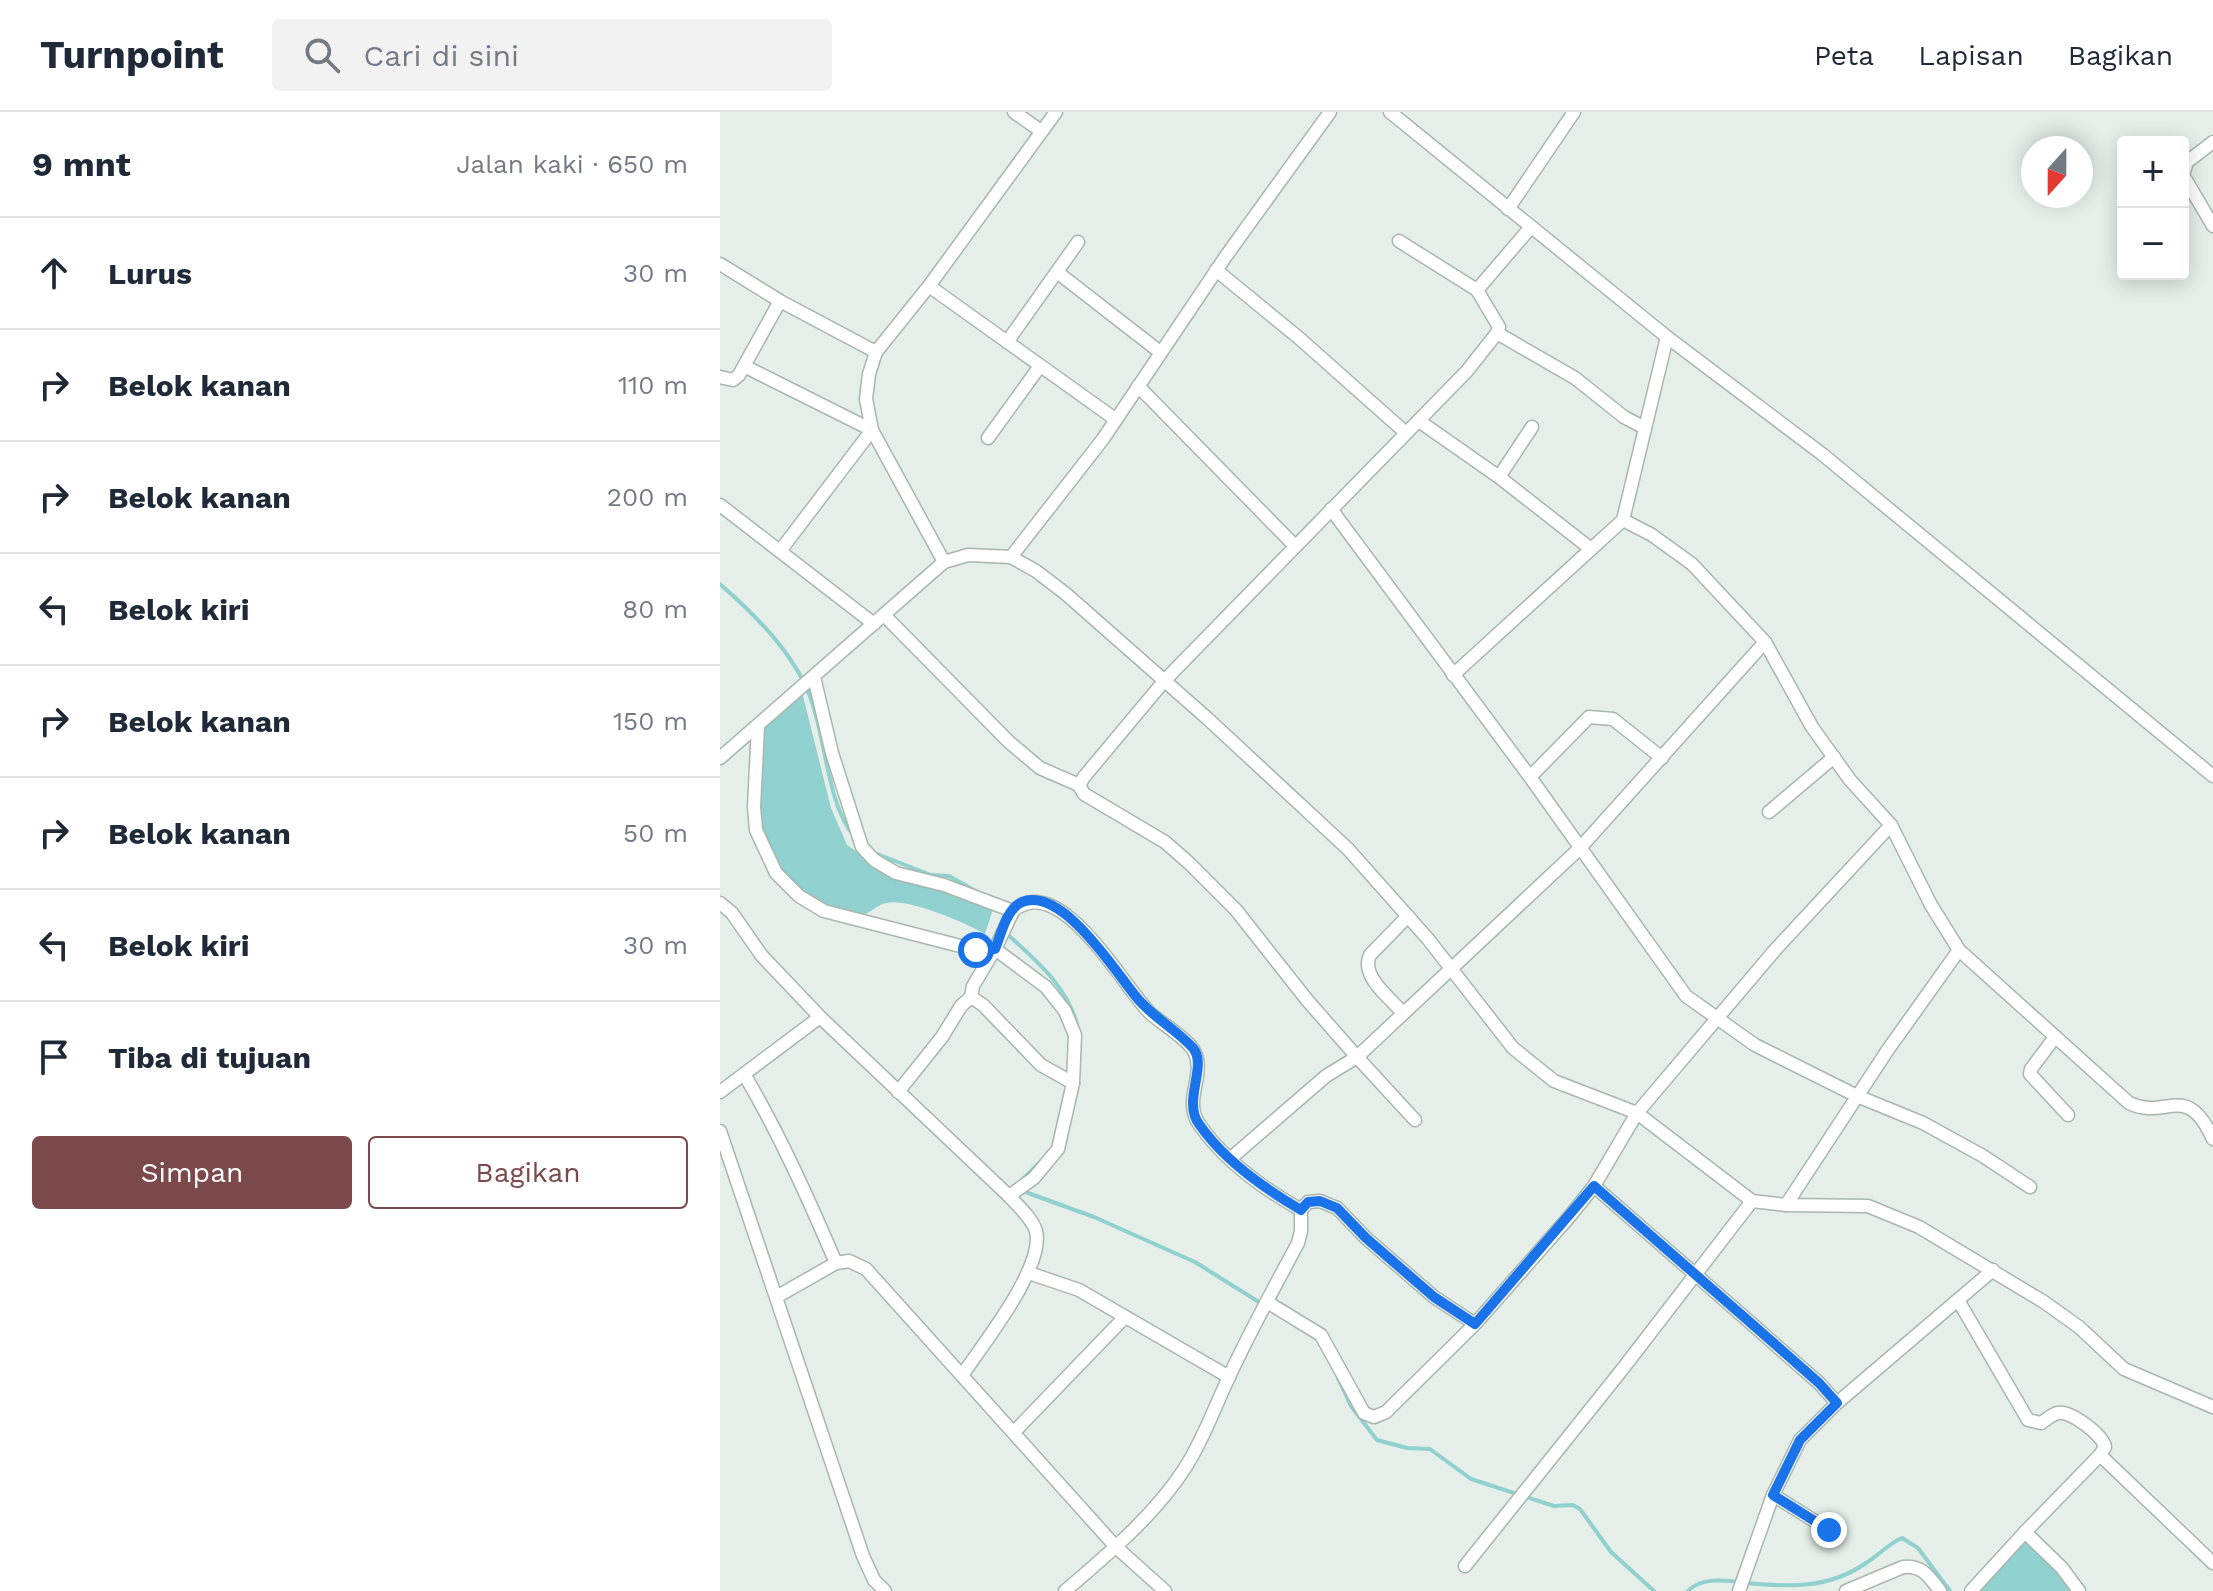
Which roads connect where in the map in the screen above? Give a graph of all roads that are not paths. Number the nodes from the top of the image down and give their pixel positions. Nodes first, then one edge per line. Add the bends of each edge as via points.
1 (1014, 112) edge
2 (1056, 112) edge
3 (1330, 112) edge
4 (1390, 112) edge
5 (1574, 112) edge
6 (1041, 131) junction
7 (2213, 142) edge
8 (1508, 209) junction
9 (2213, 226) edge
10 (1531, 227) junction
11 (1399, 241) dead end
12 (1078, 242) dead end
13 (720, 264) edge
14 (1216, 270) junction
15 (1057, 272) junction
16 (929, 286) junction
17 (1477, 290) junction
18 (780, 301) junction
19 (1497, 333) junction
20 (1667, 337) junction
21 (1007, 342) junction
22 (876, 352) junction
23 (1160, 352) junction
24 (744, 366) junction
25 (1040, 366) junction
26 (720, 377) edge
27 (1138, 386) junction
28 (1115, 419) junction
29 (1419, 421) junction
30 (1532, 427) dead end
31 (1645, 428) junction
32 (872, 430) junction
33 (1406, 433) junction
34 (988, 438) dead end
35 (1499, 477) junction
36 (720, 505) edge
37 (1331, 509) junction
38 (1623, 520) junction
39 (1295, 546) junction
40 (1591, 549) junction
41 (780, 551) junction
42 (1011, 557) junction
43 (944, 562) junction
44 (879, 620) junction
45 (1765, 642) junction
46 (1453, 675) junction
47 (814, 677) junction
48 (1165, 680) junction
49 (758, 726) junction
50 (1834, 757) junction
51 (720, 758) edge
52 (1662, 758) junction
53 (2213, 776) edge
54 (1530, 777) junction
55 (1079, 785) junction
56 (1769, 812) dead end
57 (1891, 825) junction
58 (1580, 848) junction
59 (720, 903) edge
60 (1013, 911) junction
61 (1408, 916) junction
62 (995, 949) junction
63 (1959, 950) junction
64 (1451, 968) junction
65 (971, 997) junction
66 (1403, 1013) junction
67 (820, 1017) junction
68 (1717, 1017) junction
69 (2055, 1037) junction
70 (1357, 1057) junction
71 (744, 1074) junction
72 (1073, 1083) junction
73 (720, 1092) edge
74 (898, 1092) junction
75 (1857, 1096) junction
76 (1637, 1113) junction
77 (2068, 1115) dead end
78 (1415, 1120) dead end
79 (720, 1131) edge
80 (2213, 1139) edge
81 (1231, 1158) junction
82 (1594, 1186) junction
83 (2030, 1187) dead end
84 (1009, 1196) junction
85 (1752, 1201) junction
86 (1786, 1205) junction
87 (1301, 1210) junction
88 (836, 1263) junction
89 (1993, 1270) junction
90 (1029, 1273) junction
91 (1694, 1275) junction
92 (778, 1296) junction
93 (1268, 1300) junction
94 (1958, 1300) junction
95 (1125, 1317) junction
96 (1475, 1324) junction
97 (963, 1374) junction
98 (1229, 1377) junction
99 (1837, 1403) junction
100 (2213, 1407) edge
101 (1015, 1431) junction
102 (2100, 1455) junction
103 (1773, 1495) junction
104 (1829, 1530) dead end
105 (2025, 1532) junction
106 (1116, 1547) junction
107 (2213, 1563) edge
108 (1465, 1566) dead end
109 (1740, 1587) edge
110 (885, 1591) edge
111 (1065, 1591) edge
112 (1165, 1591) edge
113 (1846, 1591) edge
114 (1940, 1591) edge
115 (1971, 1591) edge
116 (2079, 1591) edge

1 - 6 street
2 - 6 street
3 - 14 street
4 - 8 street
5 - 8 street
6 - 16 street
7 - 9 street via 2187,162 2183,175
8 - 10 street
10 - 17 street
10 - 20 street
11 - 17 street
12 - 15 street
13 - 18 street
14 - 23 street
14 - 33 street
15 - 21 street
15 - 23 street
16 - 21 street
16 - 22 street
17 - 19 street via 1498,322
18 - 22 street
18 - 24 street
19 - 29 street
19 - 31 street via 1575,378
20 - 31 street
20 - 53 street via 1822,454
21 - 25 street
22 - 32 street via 866,399
23 - 27 street
24 - 26 street via 733,380
24 - 32 street
25 - 28 street
25 - 34 street
27 - 28 street
27 - 39 street
28 - 42 street
29 - 33 street
29 - 35 street
30 - 35 street
31 - 38 street
32 - 41 street
32 - 43 street
33 - 37 street
35 - 40 street
36 - 41 street
37 - 39 street
37 - 46 street
38 - 40 street
38 - 45 street via 1692,564
39 - 48 street
40 - 46 street
41 - 44 street
42 - 43 street via 968,555
42 - 48 street via 1066,594
43 - 44 street
44 - 47 street
44 - 55 street via 1040,768
45 - 50 street
45 - 52 street
46 - 54 street
47 - 49 street
47 - 60 street via 862,847 896,873
48 - 55 street
48 - 61 street via 1348,849
49 - 51 street
49 - 62 street via 756,830 776,873 799,896 851,919 976,950
50 - 56 street
50 - 57 street
52 - 54 street via 1613,719 1589,717
52 - 58 street
54 - 58 street
55 - 70 street via 1084,794 1165,842 1189,863 1236,910
57 - 63 street
57 - 68 street
58 - 64 street
58 - 68 street via 1686,996
59 - 67 street
60 - 62 street
60 - 81 street via 1022,902 1039,902 1069,915 1150,1012 1194,1049 1192,1111
61 - 64 street
61 - 66 street via 1367,962 1368,972
62 - 65 street
62 - 72 street via 1046,987 1065,1011 1075,1035
63 - 69 street
63 - 75 street
64 - 66 street
64 - 76 street via 1513,1048 1536,1068 1554,1081
65 - 72 street via 1041,1065
65 - 74 street
66 - 70 street
67 - 71 street
67 - 74 street
68 - 75 street via 1755,1045
68 - 76 street
69 - 77 street via 2030,1074
69 - 80 street via 2129,1103 2192,1109
70 - 78 street
70 - 81 street via 1326,1076
71 - 73 street
71 - 88 street via 797,1172
72 - 84 street via 1058,1149
74 - 84 street
75 - 83 street via 1923,1123
75 - 86 street
76 - 82 street
76 - 85 street
79 - 92 street
81 - 87 street
82 - 91 street
82 - 96 street
84 - 90 street via 1036,1231
85 - 86 street
85 - 91 street
86 - 89 street via 1868,1206 1919,1227
87 - 93 street via 1298,1243
87 - 96 street via 1308,1202 1320,1201 1337,1208 1434,1297
88 - 92 street
88 - 97 street via 849,1261 866,1269
89 - 94 street
89 - 100 street via 2079,1327 2124,1369
90 - 95 street via 1079,1290
90 - 97 street
91 - 99 street
91 - 108 street
92 - 110 street via 863,1556
93 - 96 street via 1321,1335 1363,1411 1374,1417 1400,1401
93 - 98 street
94 - 99 street
94 - 102 street via 2028,1420 2041,1423 2057,1413 2067,1414 2100,1435 2105,1447
95 - 98 street
95 - 101 street
97 - 101 street
98 - 106 street via 1184,1468
99 - 103 street via 1800,1440
101 - 106 street
102 - 105 street
102 - 107 street
103 - 104 street
103 - 109 street
105 - 115 street
105 - 116 street
106 - 111 street
106 - 112 street
113 - 114 street via 1913,1566

